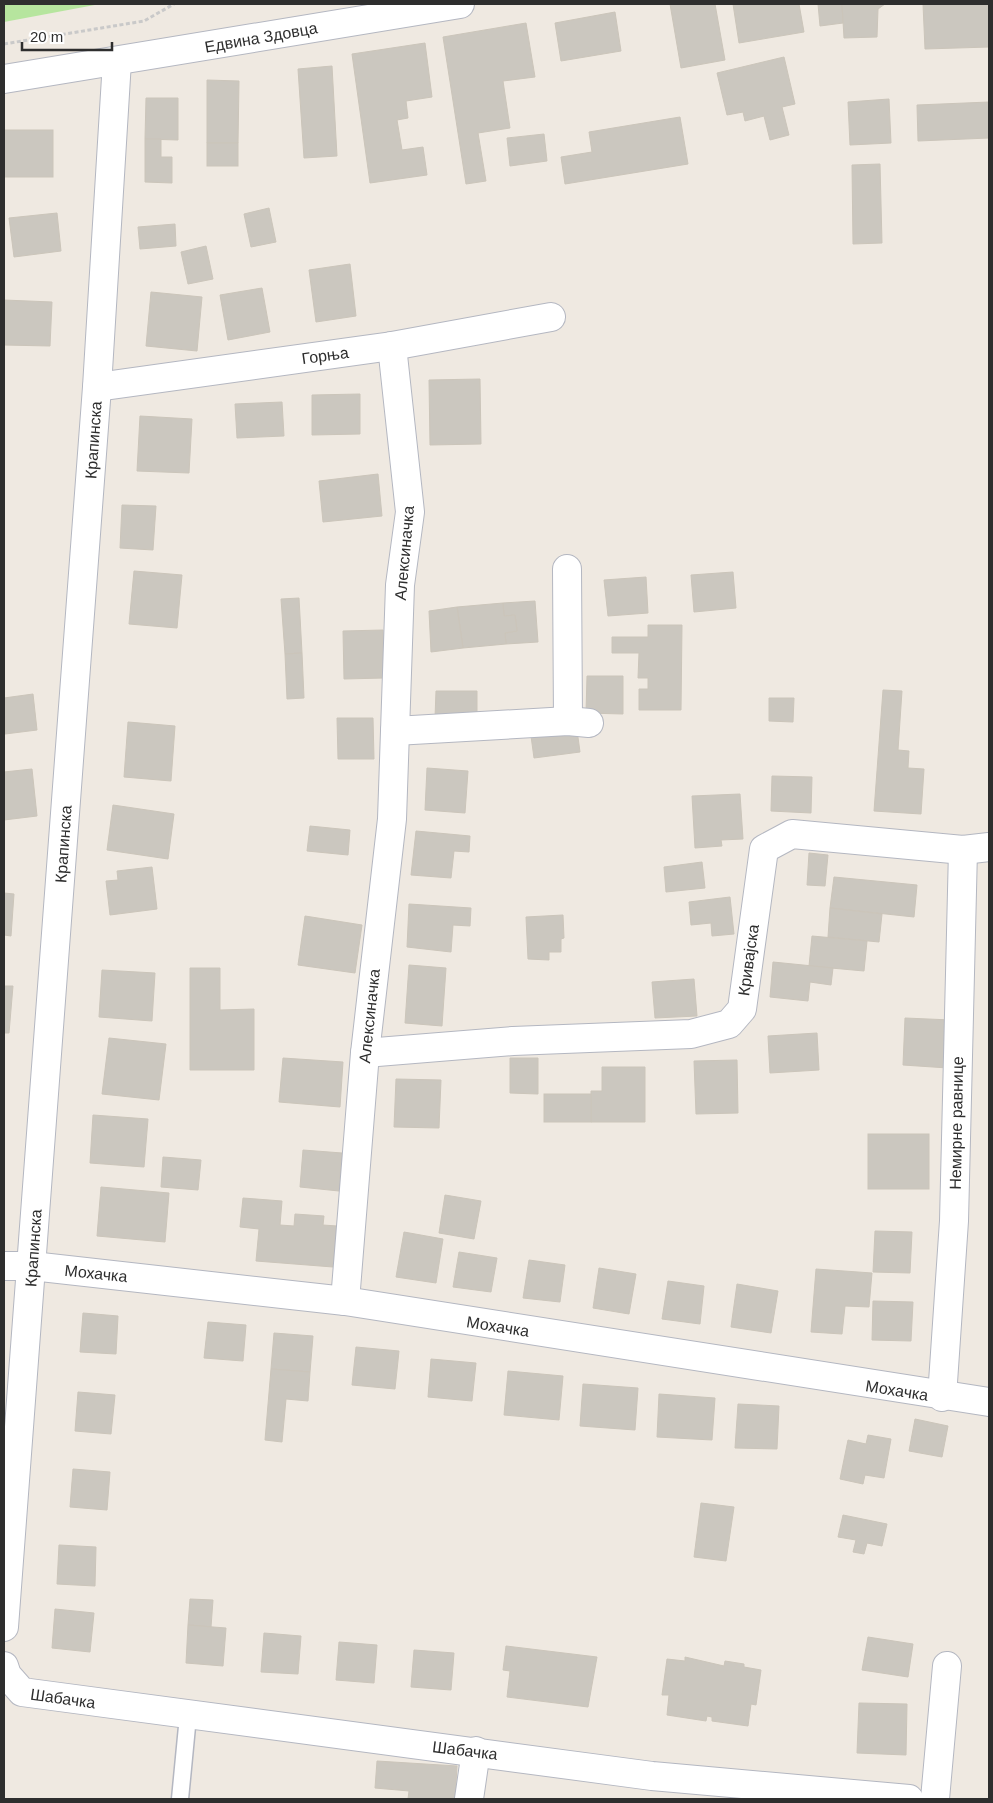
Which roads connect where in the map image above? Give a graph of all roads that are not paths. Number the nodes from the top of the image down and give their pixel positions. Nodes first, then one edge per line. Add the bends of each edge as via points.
1 (460, 4) edge
2 (118, 61) junction
3 (4, 79) edge
4 (551, 317) dead end
5 (392, 346) junction
6 (98, 387) junction
7 (567, 570) dead end
8 (395, 732) junction
9 (989, 848) edge
10 (962, 850) junction
11 (365, 1053) junction
12 (4, 1266) edge
13 (32, 1266) junction
14 (345, 1301) junction
15 (942, 1397) junction
16 (989, 1402) edge
17 (4, 1626) edge
18 (4, 1666) edge
19 (947, 1666) dead end
20 (188, 1716) junction
21 (476, 1751) junction
22 (651, 1788) edge
23 (180, 1799) edge
24 (469, 1799) edge
25 (909, 1799) edge
26 (935, 1799) edge

1 - 2 street, Едвина Здовца
2 - 3 street, Едвина Здовца
2 - 6 street, Крапинска
4 - 5 street, Горња
5 - 6 street, Горња
5 - 8 street, Алексиначка via 410,512 400,585
6 - 13 street, Крапинска
7 - 8 street via 578,722
8 - 11 street, Алексиначка via 392,819
9 - 10 street
10 - 11 street, Кривајска via 792,834 764,849 742,1009 729,1024 691,1034 513,1041
10 - 15 street, Немирне равнице via 954,1221
11 - 14 street, Алексиначка
12 - 13 street, Мохачка
13 - 14 street, Мохачка
13 - 17 street, Крапинска
14 - 15 street, Мохачка
15 - 16 street, Мохачка
18 - 20 street, Шабачка via 7,1675 22,1692
19 - 26 street
20 - 21 street, Шабачка
20 - 23 lane
21 - 22 street, Шабачка
21 - 24 street
22 - 25 street, Шабачка

